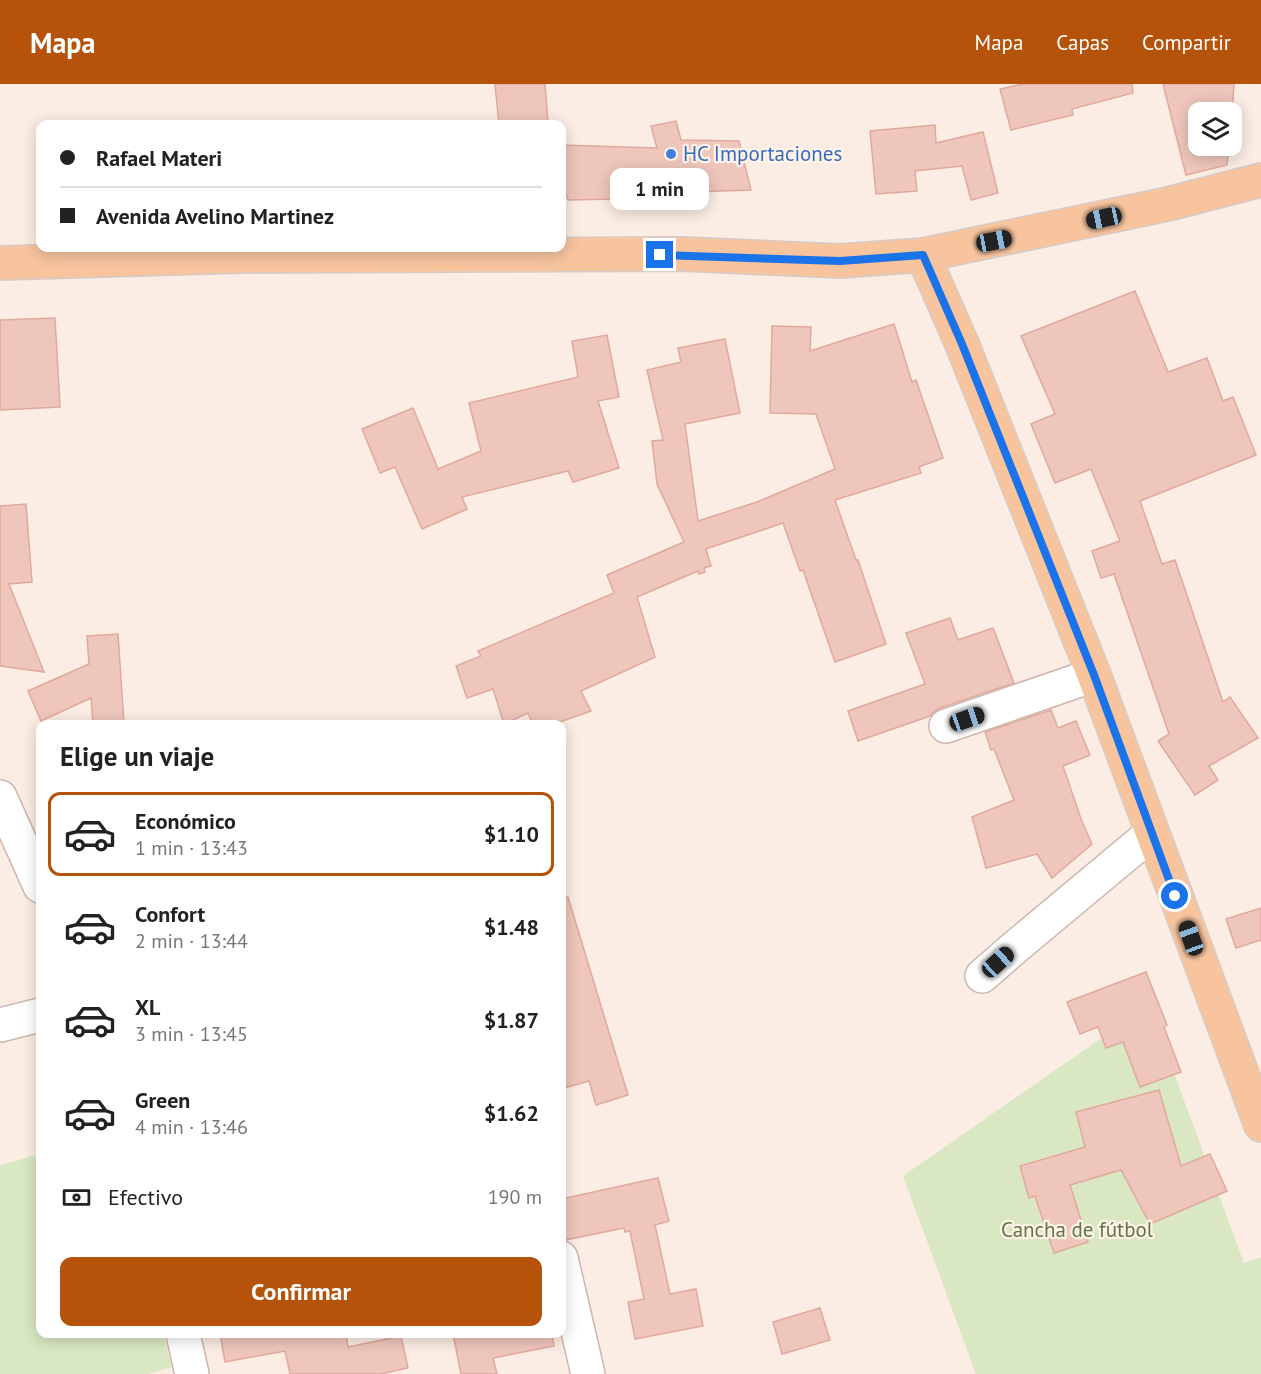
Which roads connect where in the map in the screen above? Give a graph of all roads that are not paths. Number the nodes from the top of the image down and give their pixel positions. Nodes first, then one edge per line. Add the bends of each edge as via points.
1 (1261, 180) edge
2 (923, 255) junction
3 (0, 262) edge
4 (1094, 675) junction
5 (946, 726) dead end
6 (0, 797) edge
7 (1152, 833) junction
8 (36, 877) edge
9 (982, 976) dead end
10 (36, 1016) edge
11 (0, 1025) edge
12 (1261, 1125) edge
13 (566, 1279) edge
14 (184, 1338) edge
15 (192, 1374) edge
16 (588, 1374) edge

1 - 2 main road via 1168,204
2 - 3 main road via 840,261 683,254 242,256
2 - 4 main road
4 - 5 street
4 - 7 main road
6 - 8 street
7 - 9 street
7 - 12 main road
10 - 11 street
13 - 16 street
14 - 15 street

